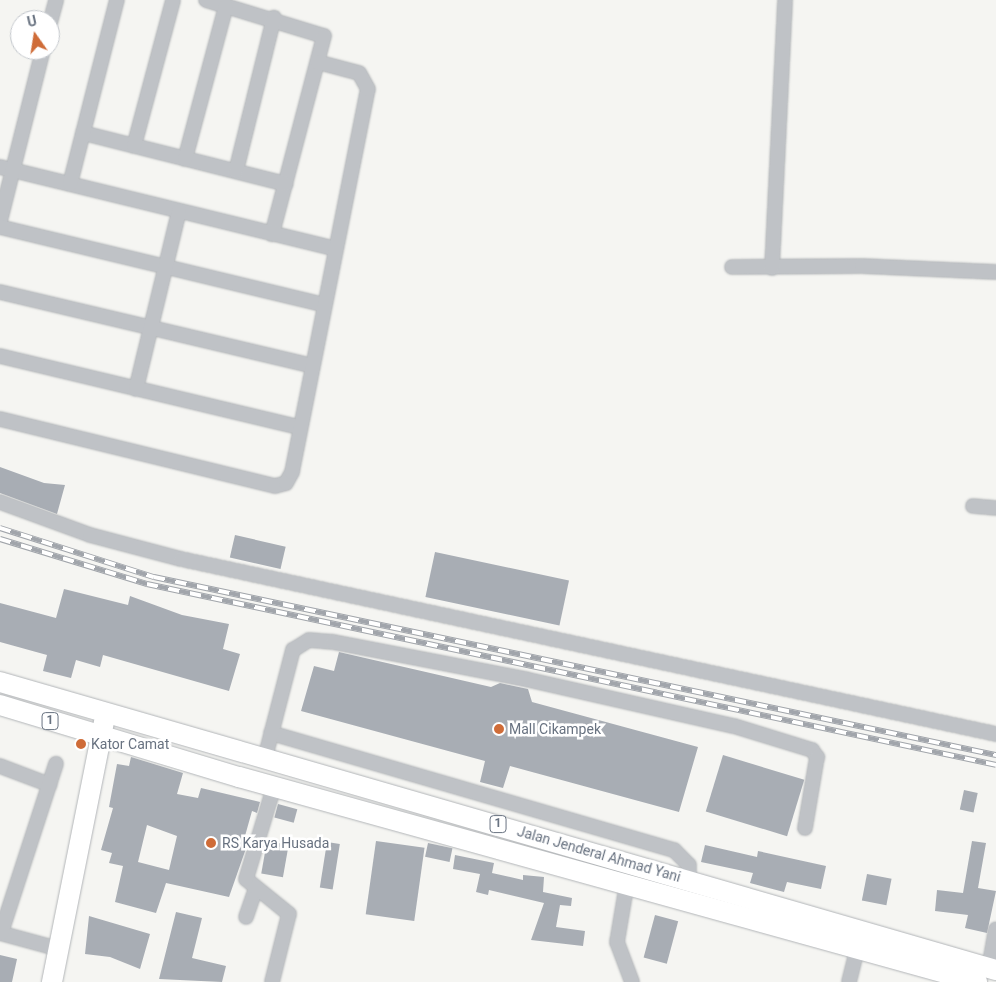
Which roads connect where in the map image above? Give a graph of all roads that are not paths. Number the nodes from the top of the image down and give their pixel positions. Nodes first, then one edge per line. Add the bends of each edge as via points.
1 (117, 0) edge
2 (173, 0) edge
3 (206, 0) edge
4 (785, 0) edge
5 (226, 6) junction
6 (274, 18) junction
7 (41, 60) edge
8 (317, 62) junction
9 (83, 133) junction
10 (134, 146) junction
11 (186, 159) junction
12 (0, 167) edge
13 (14, 170) junction
14 (236, 172) junction
15 (70, 184) junction
16 (286, 184) junction
17 (179, 211) junction
18 (0, 221) edge
19 (0, 227) edge
20 (272, 234) junction
21 (333, 248) junction
22 (164, 266) junction
23 (732, 267) dead end
24 (772, 268) junction
25 (996, 272) edge
26 (0, 292) edge
27 (322, 304) junction
28 (149, 327) junction
29 (0, 356) edge
30 (310, 365) junction
31 (136, 388) junction
32 (0, 419) edge
33 (297, 427) junction
34 (0, 502) edge
35 (973, 506) dead end
36 (996, 508) edge
37 (0, 682) edge
38 (0, 706) edge
39 (106, 713) junction
40 (271, 733) junction
41 (996, 734) edge
42 (100, 736) junction
43 (265, 758) junction
44 (56, 764) dead end
45 (0, 766) edge
46 (342, 779) junction
47 (50, 785) junction
48 (274, 787) junction
49 (337, 804) junction
50 (805, 828) dead end
51 (689, 879) junction
52 (627, 883) junction
53 (255, 891) junction
54 (246, 917) dead end
55 (996, 930) edge
56 (1, 933) edge
57 (59, 949) junction
58 (857, 949) junction
59 (987, 974) edge
60 (52, 982) edge
61 (272, 982) edge
62 (632, 982) edge
63 (849, 982) edge

1 - 9 street
2 - 10 street
3 - 5 street
4 - 24 street
5 - 6 street
5 - 11 street
6 - 8 street via 323,34
6 - 14 street
7 - 13 street
8 - 16 street
8 - 21 street via 359,73 368,82
9 - 10 street
9 - 15 street
10 - 11 street
11 - 14 street
12 - 13 street
13 - 15 street
13 - 18 street
14 - 16 street
15 - 17 street
16 - 20 street
17 - 20 street
17 - 22 street
19 - 22 street
20 - 21 street
21 - 27 street
22 - 27 street
22 - 28 street
23 - 24 street
24 - 25 street via 862,266
26 - 28 street
27 - 30 street
28 - 30 street
28 - 31 street
29 - 31 street
30 - 33 street
31 - 33 street
32 - 33 street via 276,486 286,483 292,472
34 - 41 street via 90,535 182,559
35 - 36 street
37 - 39 highway, Jalan Jenderal Ahmad Yani / 1
38 - 42 highway, Jalan Jenderal Ahmad Yani / 1
39 - 42 highway
39 - 43 highway, Jalan Jenderal Ahmad Yani / 1
40 - 43 street
40 - 50 street via 293,650 309,640 333,642 535,681 734,726 812,750 816,757
40 - 51 street via 668,847 686,860
42 - 48 highway, Jalan Jenderal Ahmad Yani / 1
42 - 57 highway
43 - 46 highway, Jalan Jenderal Ahmad Yani / 1
44 - 47 street
45 - 47 street
46 - 49 highway
46 - 51 highway, Jalan Jenderal Ahmad Yani / 1
47 - 56 street
48 - 49 highway, Jalan Jenderal Ahmad Yani / 1
48 - 53 street via 246,874 247,884
49 - 52 highway, Jalan Jenderal Ahmad Yani / 1
51 - 59 highway, Jalan Jenderal Ahmad Yani / 1
52 - 58 highway, Jalan Jenderal Ahmad Yani / 1
52 - 62 street via 617,947
53 - 54 street
53 - 61 street via 282,903 289,914
55 - 59 street
56 - 57 street
57 - 60 highway
58 - 59 highway, Jalan Jenderal Ahmad Yani / 1
58 - 63 street

